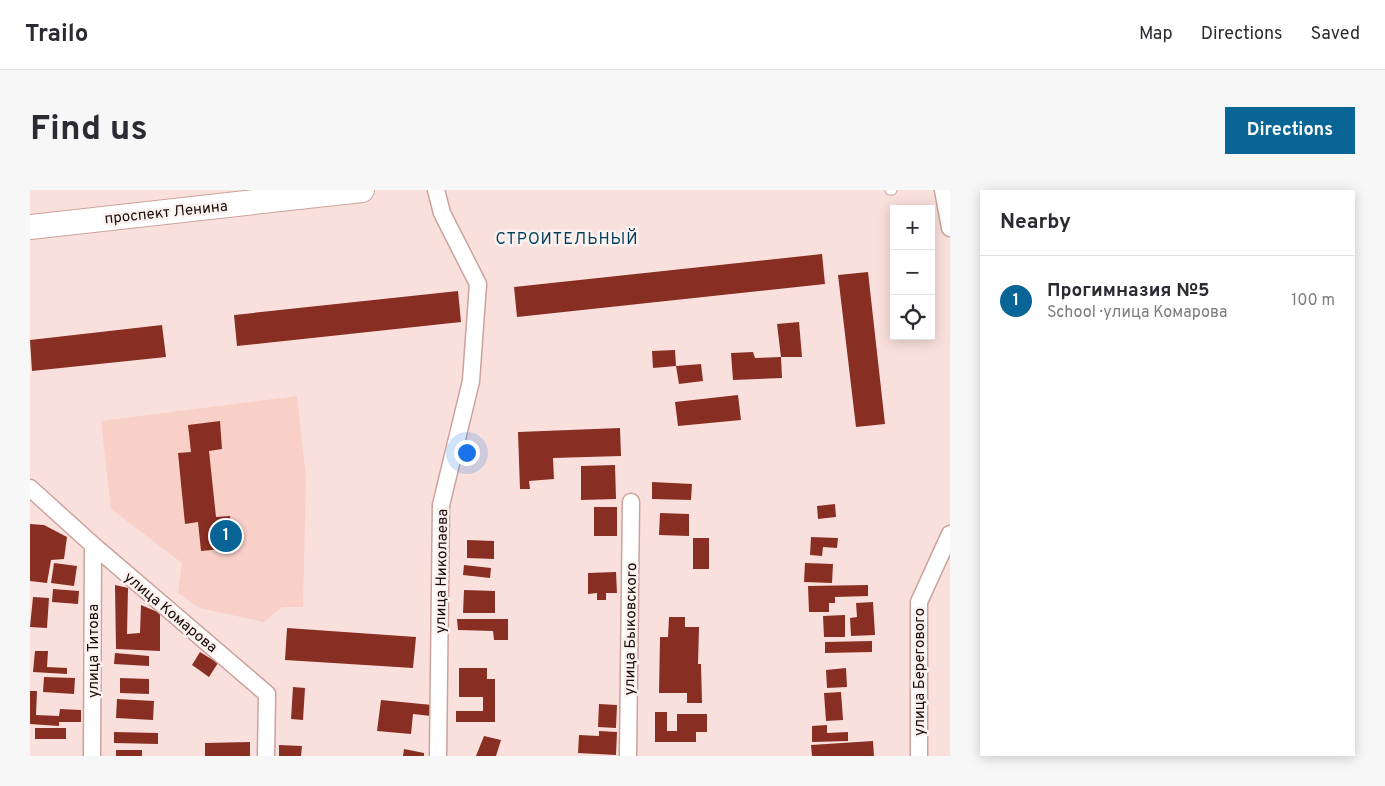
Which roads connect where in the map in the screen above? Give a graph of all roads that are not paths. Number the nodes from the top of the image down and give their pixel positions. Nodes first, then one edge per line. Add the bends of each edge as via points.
1 (362, 190) edge
2 (436, 190) edge
3 (943, 190) edge
4 (30, 227) edge
5 (950, 228) edge
6 (30, 488) edge
7 (631, 502) dead end
8 (950, 534) edge
9 (93, 545) junction
10 (92, 756) edge
11 (266, 756) edge
12 (438, 756) edge
13 (628, 756) edge
14 (919, 756) edge

1 - 4 main road, проспект Ленина
2 - 12 street, улица Николаева via 442,213 478,284 470,381 440,505
3 - 5 street
6 - 9 street, улица Комарова
7 - 13 street, улица Быковского
8 - 14 street, улица Берегового via 919,602
9 - 10 street, улица Титова
9 - 11 street, улица Комарова via 267,694

